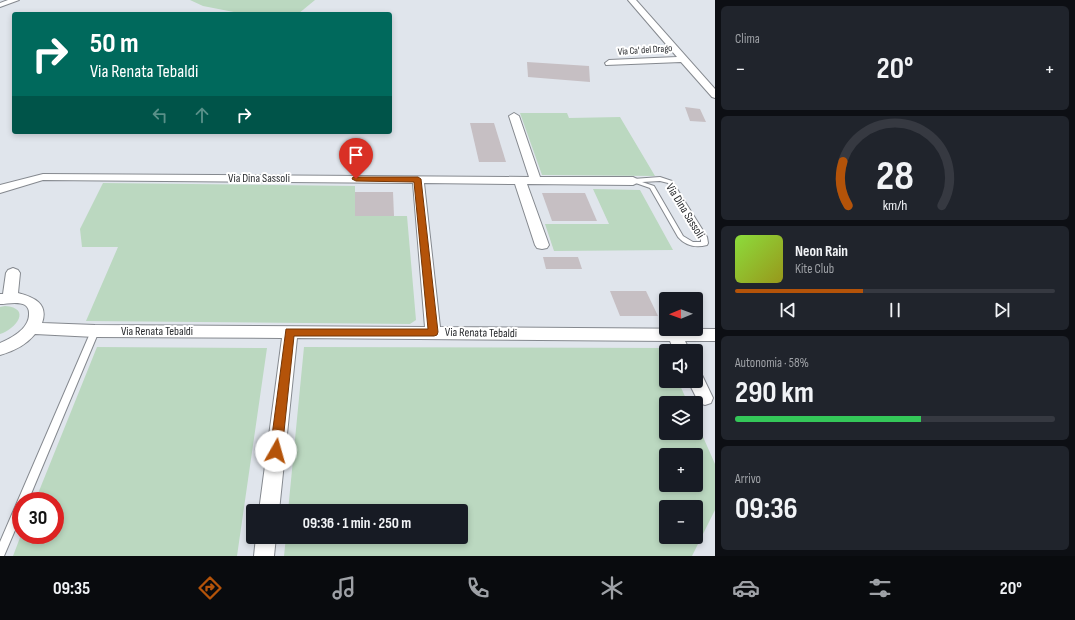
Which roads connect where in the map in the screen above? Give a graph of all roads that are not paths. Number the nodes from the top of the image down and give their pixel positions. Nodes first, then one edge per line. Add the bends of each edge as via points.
1 (15, 0) edge
2 (632, 0) edge
3 (0, 5) edge
4 (683, 59) junction
5 (609, 63) dead end
6 (715, 95) edge
7 (514, 116) dead end
8 (418, 179) junction
9 (520, 181) junction
10 (536, 181) junction
11 (633, 181) junction
12 (0, 189) edge
13 (542, 245) dead end
14 (13, 273) dead end
15 (5, 298) edge
16 (32, 328) junction
17 (95, 330) junction
18 (290, 332) junction
19 (434, 332) junction
20 (659, 335) edge
21 (703, 335) edge
22 (715, 335) edge
23 (0, 349) edge
24 (700, 388) edge
25 (705, 398) dead end
26 (27, 492) edge
27 (270, 504) edge
28 (12, 526) edge
29 (265, 544) edge
30 (0, 554) edge
31 (264, 556) edge

1 - 3 street
2 - 4 street, Via Ca' del Drago
4 - 5 street, Via Ca' del Drago
4 - 6 street, Via Ca' del Drago
7 - 10 street
8 - 9 street, Via Dina Sassoli
8 - 12 street, Via Dina Sassoli via 43,177
8 - 19 street
9 - 10 street, Via Dina Sassoli
9 - 13 street
10 - 11 street, Via Dina Sassoli
11 - 11 lane, Via Dina Sassoli via 652,187 687,243 705,243 704,237 670,182 660,179
14 - 15 street
15 - 16 street via 22,298 32,302 37,309 37,318
16 - 17 street, Via Renata Tebaldi
16 - 23 street via 20,340
17 - 18 street, Via Renata Tebaldi
17 - 26 lane
18 - 19 street, Via Renata Tebaldi
18 - 27 street
19 - 20 street, Via Renata Tebaldi
21 - 22 street, Via Renata Tebaldi
24 - 25 street
28 - 30 lane
29 - 31 street

